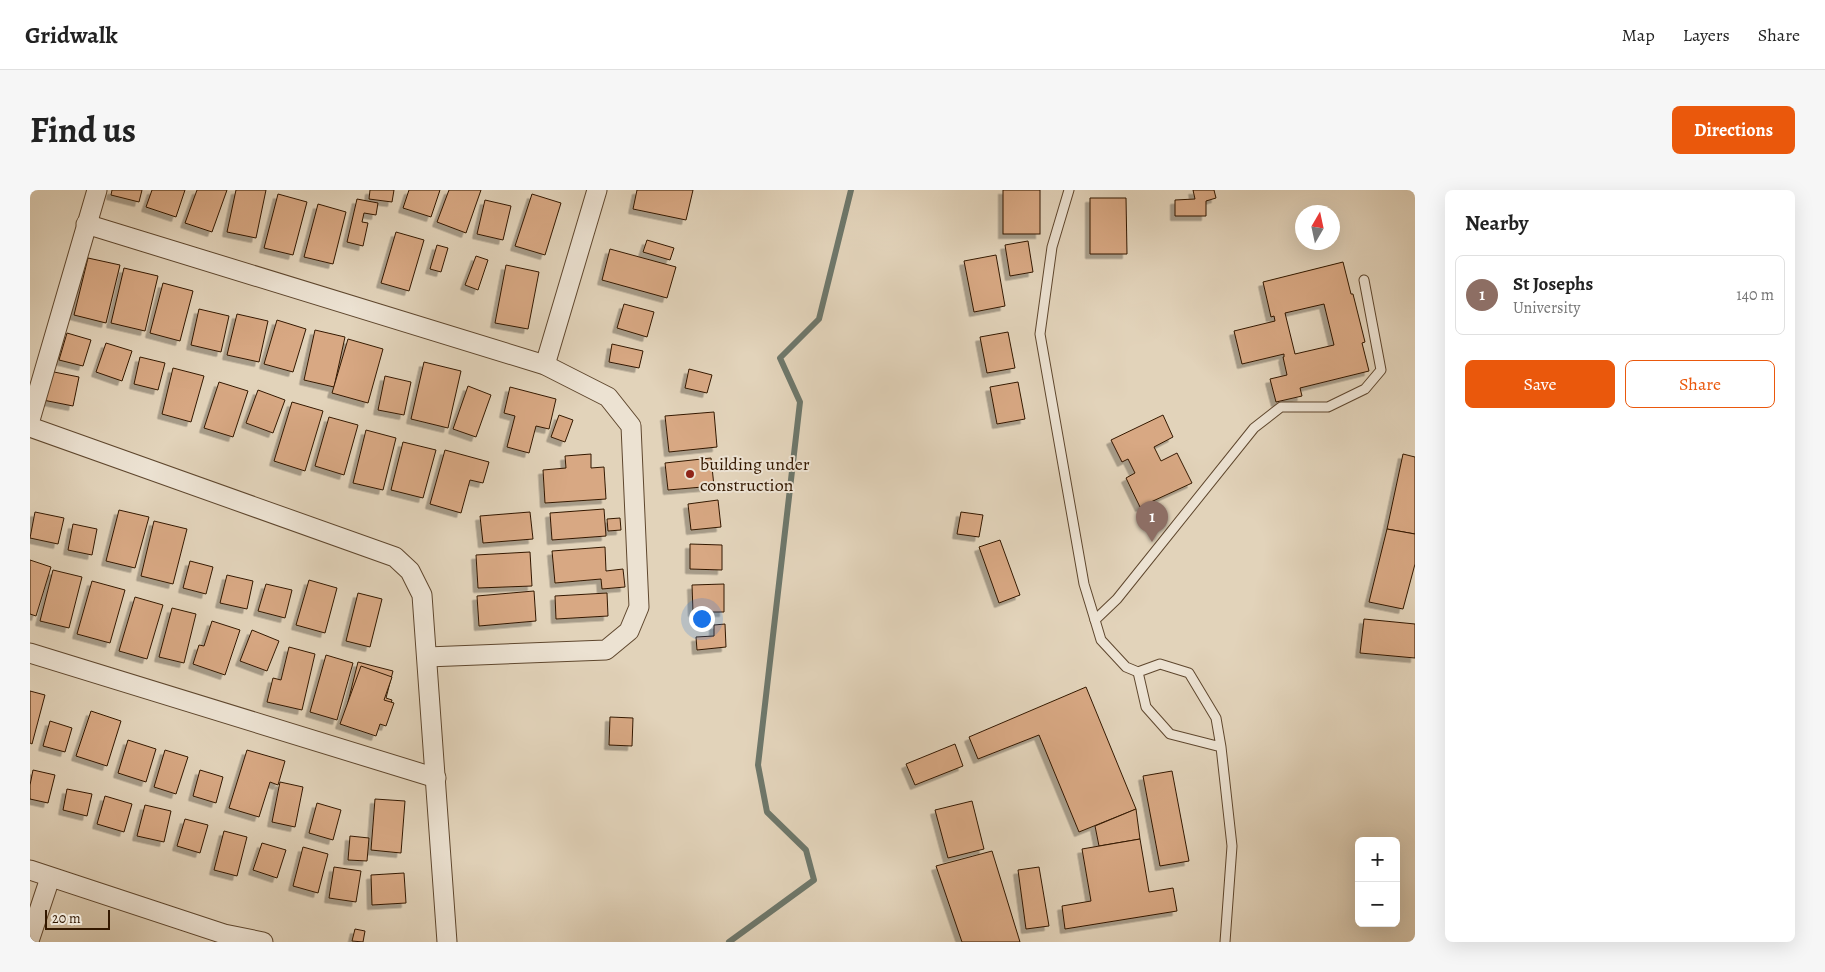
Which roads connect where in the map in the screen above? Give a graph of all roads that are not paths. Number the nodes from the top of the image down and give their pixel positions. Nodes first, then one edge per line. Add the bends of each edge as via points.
1 (97, 190) edge
2 (597, 190) edge
3 (1069, 190) edge
4 (86, 224) junction
5 (1364, 280) dead end
6 (545, 365) junction
7 (30, 420) edge
8 (30, 427) edge
9 (1095, 620) junction
10 (30, 653) edge
11 (427, 656) junction
12 (1138, 672) junction
13 (1221, 748) junction
14 (436, 778) junction
15 (30, 870) edge
16 (50, 878) junction
17 (30, 938) edge
18 (222, 938) edge
19 (263, 942) edge
20 (447, 942) edge
21 (1225, 942) edge

1 - 4 street
2 - 6 street
3 - 9 lane via 1052,247 1040,334 1084,584
4 - 6 street
4 - 7 street
5 - 9 lane via 1381,370 1365,389 1328,407 1281,407 1254,428 1117,599
6 - 11 street via 608,398 631,426 639,607 629,631 606,650
8 - 11 street via 395,557 410,571 422,594
9 - 12 lane via 1101,640 1126,667
10 - 14 street
11 - 14 street
12 - 13 lane via 1146,707 1170,734
12 - 13 lane via 1160,664 1189,673 1216,718
13 - 21 lane via 1232,846
14 - 20 street
15 - 16 street
16 - 17 street
16 - 18 street
18 - 19 street

